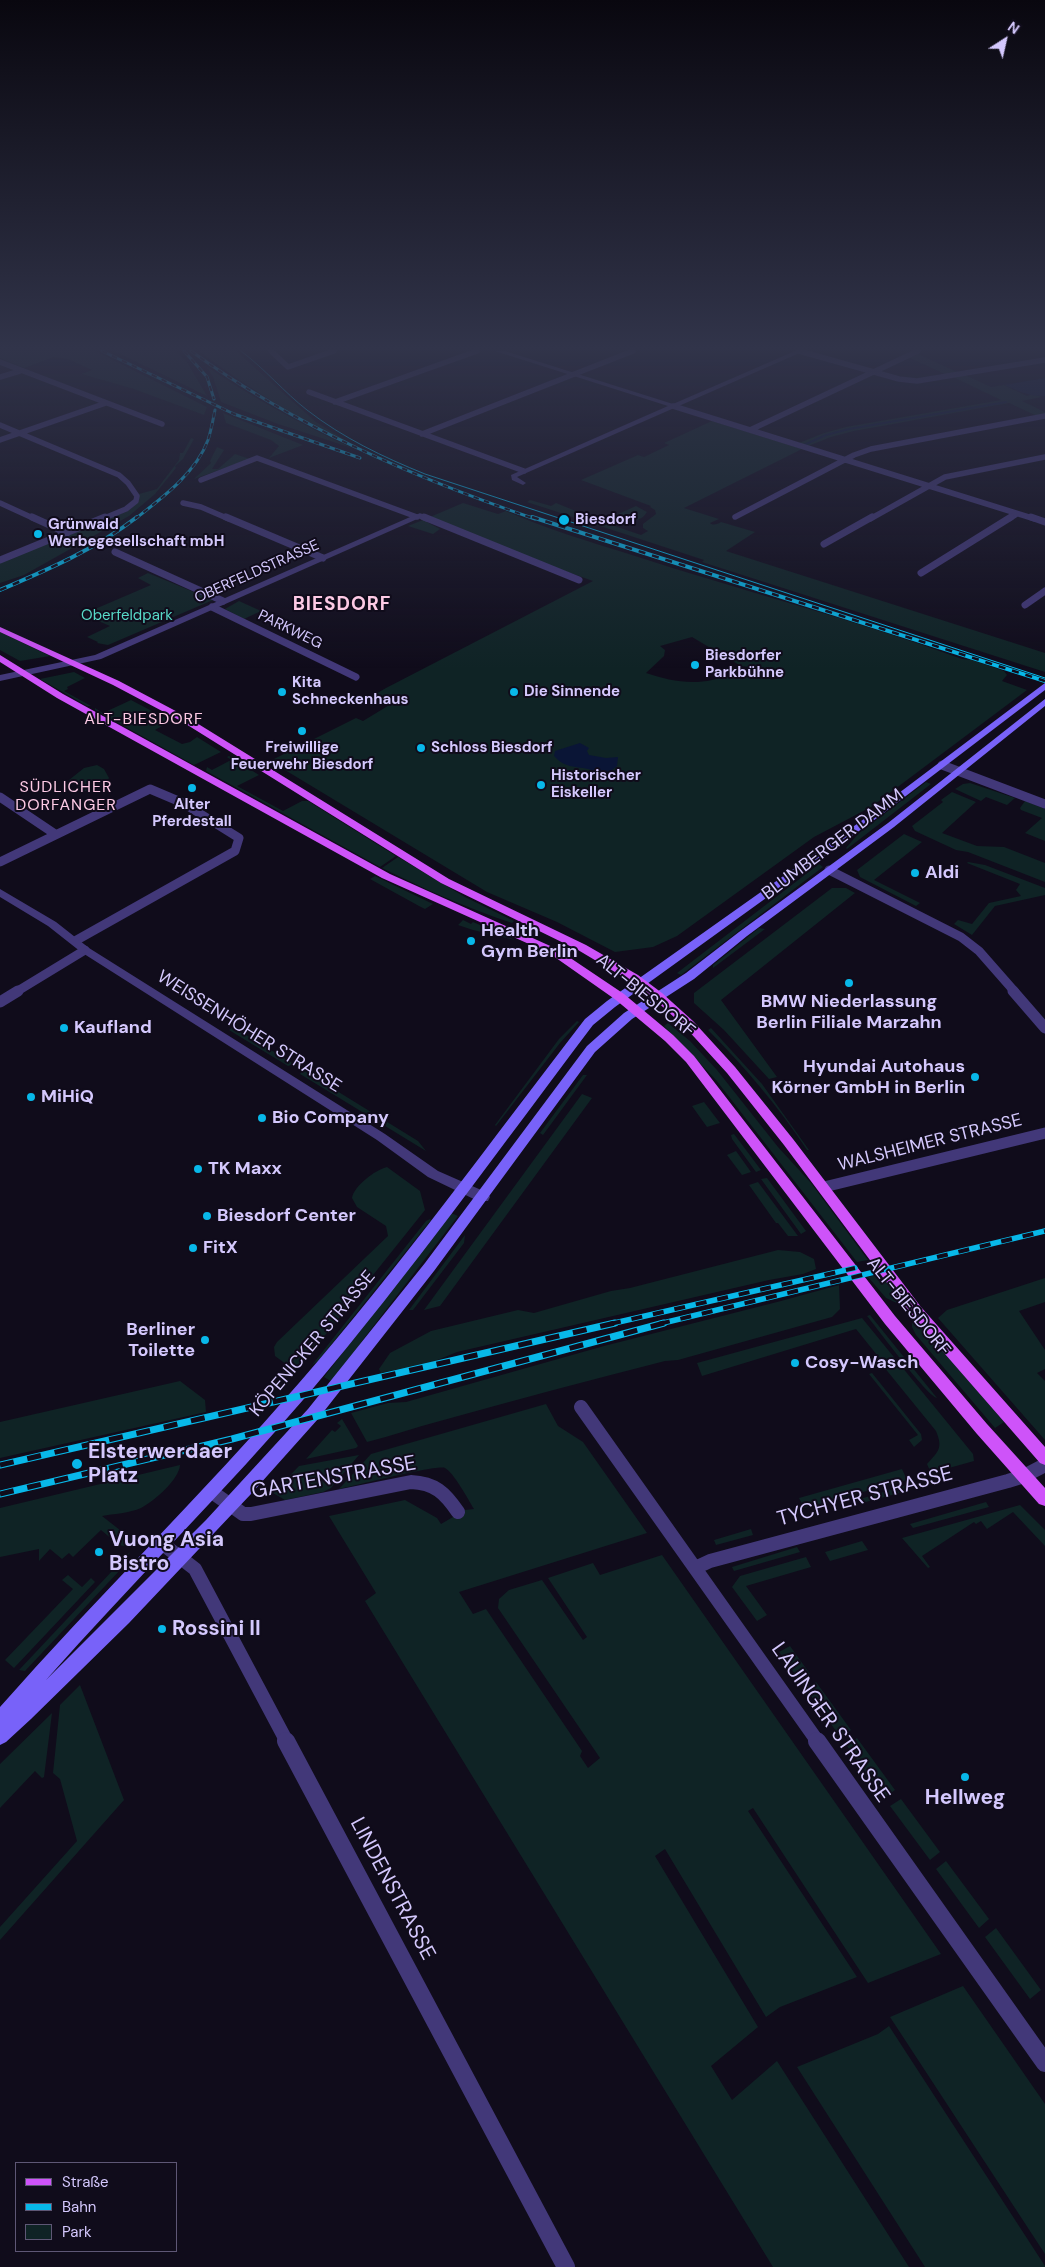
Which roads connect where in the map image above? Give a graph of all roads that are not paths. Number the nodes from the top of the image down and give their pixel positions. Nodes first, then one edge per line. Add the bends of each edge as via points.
1 (76, 457) edge
2 (485, 457) edge
3 (557, 457) edge
4 (835, 457) edge
5 (851, 457) edge
6 (1045, 457) edge
7 (845, 460) junction
8 (524, 471) junction
9 (201, 480) dead end
10 (523, 483) dead end
11 (928, 486) junction
12 (183, 502) dead end
13 (0, 503) edge
14 (1017, 514) junction
15 (419, 516) junction
16 (735, 517) dead end
17 (1045, 522) edge
18 (67, 533) junction
19 (824, 544) dead end
20 (115, 552) dead end
21 (323, 558) junction
22 (0, 560) edge
23 (921, 574) dead end
24 (579, 580) dead end
25 (1045, 591) edge
26 (223, 602) junction
27 (1025, 605) dead end
28 (212, 607) junction
29 (0, 629) edge
30 (0, 658) edge
31 (76, 663) junction
32 (21, 672) junction
33 (356, 677) dead end
34 (0, 678) edge
35 (1044, 687) edge
36 (1045, 702) edge
37 (942, 765) junction
38 (958, 772) junction
39 (0, 797) edge
40 (1045, 804) edge
41 (55, 834) junction
42 (842, 838) junction
43 (0, 862) edge
44 (829, 870) junction
45 (0, 892) edge
46 (80, 945) junction
47 (641, 983) junction
48 (620, 997) junction
49 (658, 997) junction
50 (0, 1002) edge
51 (636, 1010) junction
52 (1045, 1028) edge
53 (1045, 1133) edge
54 (824, 1187) junction
55 (462, 1188) junction
56 (482, 1197) junction
57 (581, 1407) dead end
58 (1045, 1458) edge
59 (1045, 1464) edge
60 (1024, 1476) junction
61 (212, 1492) junction
62 (1045, 1499) edge
63 (231, 1505) junction
64 (458, 1512) dead end
65 (164, 1544) junction
66 (180, 1558) junction
67 (695, 1568) junction
68 (0, 1720) edge
69 (0, 1736) edge
70 (1045, 2062) edge
71 (566, 2267) edge

1 - 18 street via 119,475 134,491 136,499 130,507
2 - 8 street
3 - 8 street
4 - 7 street
5 - 7 street
6 - 11 street via 953,475
7 - 11 street
7 - 16 street
8 - 10 street via 514,479
9 - 15 street via 258,458
11 - 14 street
11 - 19 street
12 - 21 street
13 - 18 street
14 - 17 street
14 - 23 street
15 - 21 street, OBERFELDSTRASSE
15 - 24 street
18 - 22 street
20 - 26 street
21 - 26 street, OBERFELDSTRASSE
25 - 27 street
26 - 28 street, OBERFELDSTRASSE
28 - 31 street, OBERFELDSTRASSE via 98,657
28 - 33 street, PARKWEG
29 - 31 main road, ALT-BIESDORF
30 - 32 main road, ALT-BIESDORF
31 - 32 street
31 - 47 main road, ALT-BIESDORF via 184,719 452,885 564,939
32 - 34 street
32 - 48 main road, ALT-BIESDORF via 386,876 553,952
35 - 37 main road, BLUMBERGER DAMM
36 - 38 main road, BLUMBERGER DAMM
37 - 38 street
37 - 42 main road, BLUMBERGER DAMM
38 - 40 street
38 - 44 main road, BLUMBERGER DAMM
39 - 41 street
41 - 43 street
41 - 46 street via 150,789 173,797 239,838 235,851
42 - 44 main road via 826,865
42 - 47 main road, BLUMBERGER DAMM
44 - 49 main road, BLUMBERGER DAMM
44 - 52 street via 961,937 979,951
45 - 46 street, WEISSENHÖHER STRASSE
46 - 50 street
46 - 55 street, WEISSENHÖHER STRASSE via 380,1136 433,1174
47 - 48 main road, KÖPENICKER STRASSE
47 - 49 main road, ALT-BIESDORF
48 - 51 main road, ALT-BIESDORF
48 - 55 main road, KÖPENICKER STRASSE via 589,1022
49 - 51 main road, BLUMBERGER DAMM
49 - 54 main road, ALT-BIESDORF via 736,1075
51 - 56 main road via 591,1049
51 - 60 main road, ALT-BIESDORF via 690,1059 890,1320
53 - 54 street, WALSHEIMER STRASSE
54 - 58 main road, ALT-BIESDORF via 916,1311
55 - 56 street, WEISSENHÖHER STRASSE
55 - 61 main road, KÖPENICKER STRASSE via 384,1292
56 - 63 main road via 394,1316
57 - 67 street, LAUINGER STRASSE
59 - 60 street, TYCHYER STRASSE
60 - 62 main road, ALT-BIESDORF
60 - 67 street, TYCHYER STRASSE via 710,1561
61 - 63 street, GARTENSTRASSE
61 - 65 main road, KÖPENICKER STRASSE
63 - 64 street, GARTENSTRASSE via 243,1514 251,1514 410,1482 428,1482 442,1490
63 - 66 main road
65 - 66 street, LINDENSTRASSE
65 - 68 main road, KÖPENICKER STRASSE
66 - 69 main road
66 - 71 street, LINDENSTRASSE via 195,1570
67 - 70 street, LAUINGER STRASSE

